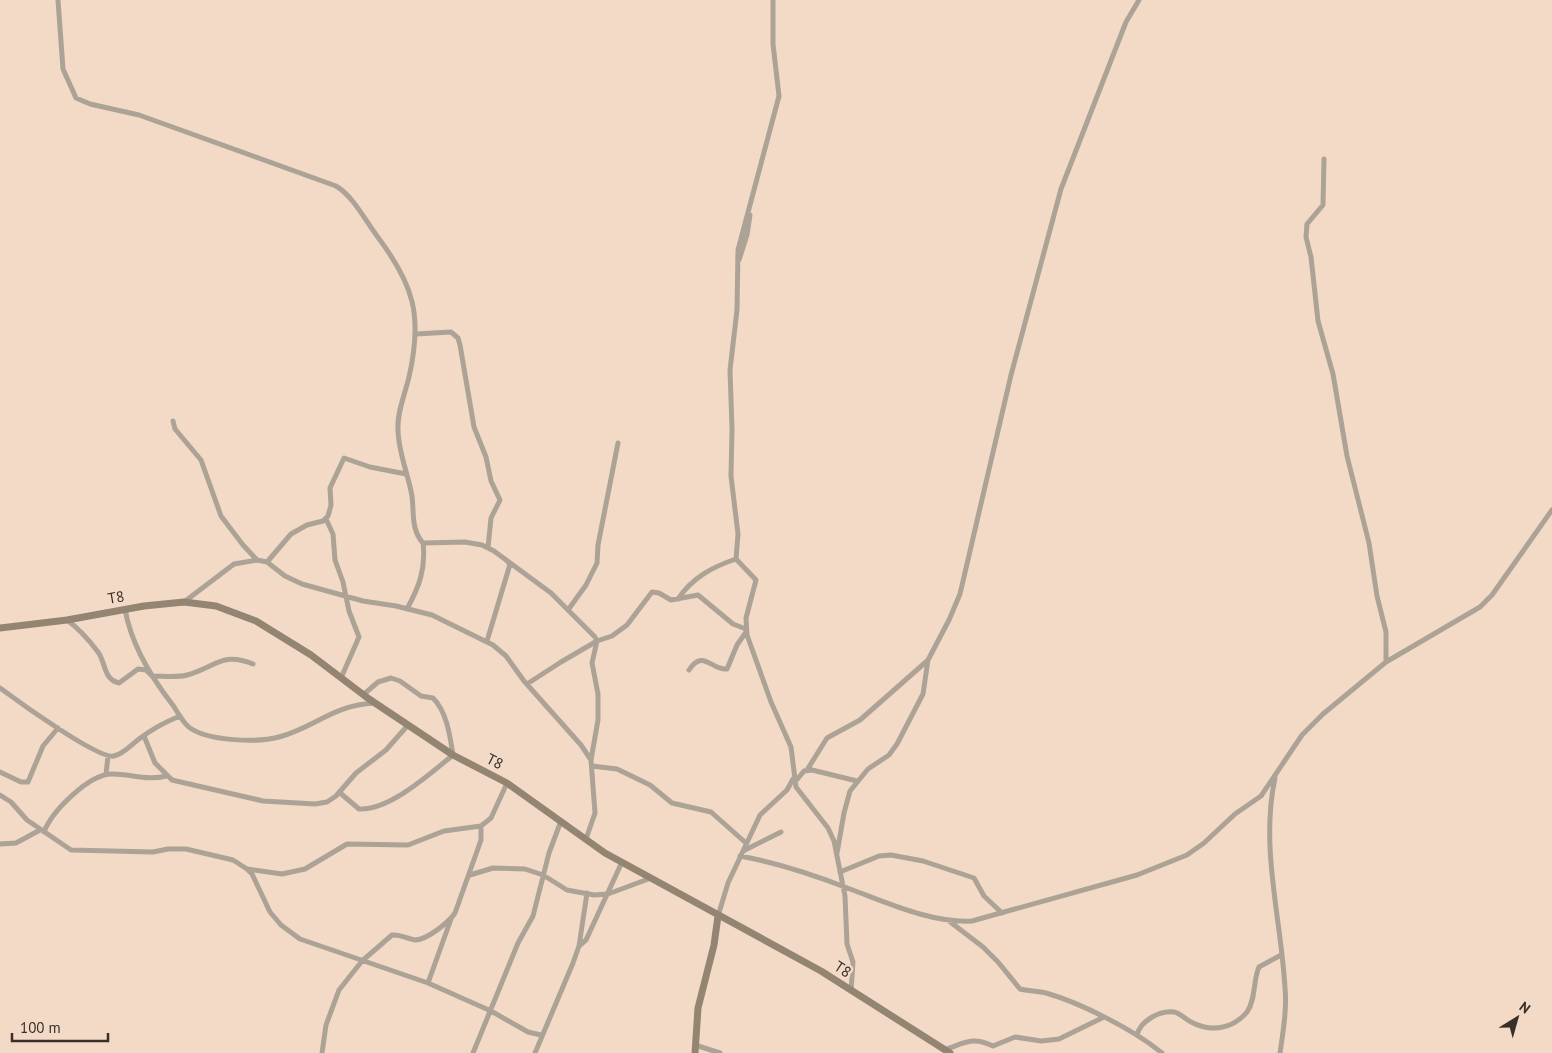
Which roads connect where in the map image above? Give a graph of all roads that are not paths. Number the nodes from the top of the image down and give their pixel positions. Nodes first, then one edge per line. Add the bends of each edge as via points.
1 (58, 0) edge
2 (773, 0) edge
3 (1139, 0) edge
4 (1324, 159) dead end
5 (416, 334) junction
6 (173, 421) dead end
7 (618, 443) dead end
8 (406, 474) junction
9 (1552, 510) edge
10 (326, 519) junction
11 (423, 543) junction
12 (488, 548) junction
13 (736, 559) junction
14 (257, 560) junction
15 (506, 560) junction
16 (267, 562) junction
17 (344, 596) junction
18 (678, 599) junction
19 (184, 602) junction
20 (125, 609) junction
21 (407, 609) junction
22 (568, 610) junction
23 (67, 620) junction
24 (0, 628) edge
25 (746, 630) junction
26 (487, 641) junction
27 (597, 641) junction
28 (928, 660) junction
29 (1386, 662) junction
30 (253, 664) dead end
31 (689, 670) dead end
32 (152, 676) junction
33 (341, 678) junction
34 (527, 684) junction
35 (0, 688) edge
36 (363, 695) junction
37 (375, 703) junction
38 (180, 716) junction
39 (408, 725) junction
40 (58, 728) junction
41 (144, 736) junction
42 (453, 755) junction
43 (108, 756) junction
44 (793, 762) junction
45 (592, 763) junction
46 (805, 771) junction
47 (0, 772) edge
48 (1276, 772) junction
49 (106, 774) junction
50 (166, 776) junction
51 (794, 780) junction
52 (856, 781) junction
53 (507, 783) junction
54 (338, 792) junction
55 (0, 796) edge
56 (561, 821) junction
57 (481, 826) junction
58 (42, 831) junction
59 (781, 832) dead end
60 (586, 839) junction
61 (746, 843) junction
62 (0, 844) edge
63 (741, 854) junction
64 (836, 856) junction
65 (622, 862) junction
66 (247, 869) junction
67 (840, 872) junction
68 (470, 875) junction
69 (543, 875) junction
70 (651, 878) junction
71 (842, 886) junction
72 (587, 893) junction
73 (608, 894) junction
74 (1002, 913) junction
75 (718, 916) junction
76 (451, 919) junction
77 (948, 921) junction
78 (579, 946) junction
79 (1281, 955) junction
80 (362, 961) junction
81 (428, 983) junction
82 (851, 991) junction
83 (491, 1011) junction
84 (1102, 1018) junction
85 (542, 1035) junction
86 (1138, 1035) junction
87 (695, 1045) junction
88 (947, 1052) edge
89 (322, 1053) edge
90 (473, 1053) edge
91 (535, 1053) edge
92 (695, 1053) edge
93 (720, 1053) edge
94 (1162, 1053) edge
95 (1280, 1053) edge

1 - 5 street via 63,68 76,98 139,115 342,189 406,280 414,305
2 - 13 street via 773,44 780,96 741,233 737,263 737,310 730,370 731,476 738,534
3 - 28 street via 1126,22 1061,189 1011,375 962,584 950,620
4 - 29 street via 1323,205 1307,224 1306,237 1317,314 1333,374 1347,456 1369,543 1386,632
5 - 8 street via 398,427
5 - 12 street via 452,332 458,338 469,384 474,427 500,500 491,518
6 - 14 street via 175,429 201,460 221,516
7 - 22 street via 597,563
8 - 10 street via 344,458 330,488 331,505
8 - 11 street via 412,494 414,527
9 - 29 street via 1480,607
10 - 16 street via 291,534
10 - 17 street via 333,534 334,560 343,582
11 - 12 street via 465,542
11 - 21 street via 423,572
12 - 15 street
13 - 18 street via 708,571
13 - 25 street via 754,576 757,584
14 - 16 street
14 - 19 street via 234,564
15 - 22 street via 546,589
15 - 26 street via 510,564
16 - 17 street via 294,581
17 - 21 street
17 - 33 street via 360,637
18 - 25 street via 698,595 733,624
18 - 27 street via 671,600 652,592 630,622 612,636
19 - 20 street, T8
19 - 33 street, T8 via 216,606 256,621
20 - 23 street, T8
20 - 32 street via 131,631
21 - 26 street via 442,619
22 - 27 street
23 - 24 street, T8
23 - 32 street via 98,652 112,682 123,682 138,669 146,670
25 - 31 street via 727,669 700,661
25 - 44 street via 771,702 791,747
26 - 34 street via 506,656
27 - 34 street
27 - 45 street via 592,663 598,694 598,720
28 - 46 street via 860,720 827,738
28 - 52 street via 923,694 896,747
29 - 48 street via 1308,727
30 - 32 street via 236,658 227,659 189,674
32 - 38 street
33 - 36 street, T8
34 - 45 street via 581,745
35 - 40 street
36 - 37 street, T8
36 - 42 street via 378,682 391,678 418,695 433,698 450,734
37 - 38 street via 339,709 298,731 263,740 206,736 190,728
37 - 39 street, T8
38 - 41 street
39 - 42 street, T8
39 - 54 street via 386,750
40 - 43 street
40 - 47 street via 43,746 28,782
41 - 43 street via 120,754
41 - 50 street via 155,763
42 - 53 street, T8
42 - 54 street via 420,782 370,809 359,809
43 - 49 street
44 - 46 street
44 - 51 street
45 - 60 street via 595,813
45 - 61 street via 650,785 672,803 711,812
46 - 51 street
46 - 52 street
48 - 74 street via 1261,796 1187,854 1137,876
48 - 79 street via 1270,833
49 - 50 street via 153,779
49 - 58 street via 97,777 61,806
50 - 54 street via 210,790 290,804 322,804
51 - 61 street via 760,815
51 - 64 street via 797,790 830,832
52 - 64 street via 848,797
53 - 56 street, T8
53 - 57 street via 491,818
55 - 58 street
56 - 60 street, T8
56 - 69 street
57 - 66 street via 444,831 408,845 347,844 295,872 273,874
57 - 68 street via 481,840
58 - 62 street via 16,843
58 - 66 street via 65,848 78,852 186,849 233,860
59 - 63 street
60 - 65 street, T8
61 - 63 street
63 - 71 street
63 - 75 street via 723,895
64 - 67 street
65 - 70 street, T8
65 - 73 street
66 - 80 street via 270,912 288,932 314,945
67 - 71 street
67 - 74 street via 886,855 923,861 974,878 984,896
68 - 69 street via 504,868 535,871
68 - 76 street
69 - 72 street via 567,890
69 - 83 street via 533,916 518,943
70 - 73 street
70 - 75 street, T8
71 - 77 street
71 - 82 street via 847,940 854,962
72 - 73 street
72 - 78 street
73 - 78 street via 586,940
74 - 77 street via 972,921
75 - 82 street, T8
75 - 87 street via 700,1001
76 - 80 street via 418,940 392,935
76 - 81 street
77 - 84 street via 998,962 1020,989 1053,995
78 - 85 street
79 - 86 street via 1259,967 1248,1010 1228,1025 1210,1028 1166,1012 1147,1020
79 - 95 street via 1286,997
80 - 81 street
80 - 89 street via 339,990 323,1036
81 - 83 street
82 - 88 street, T8
83 - 85 street via 528,1032
83 - 90 street
84 - 86 street
84 - 88 street via 1059,1039 1041,1041 1016,1037 997,1046 971,1040
85 - 91 street
86 - 94 street
87 - 92 street
87 - 93 street

